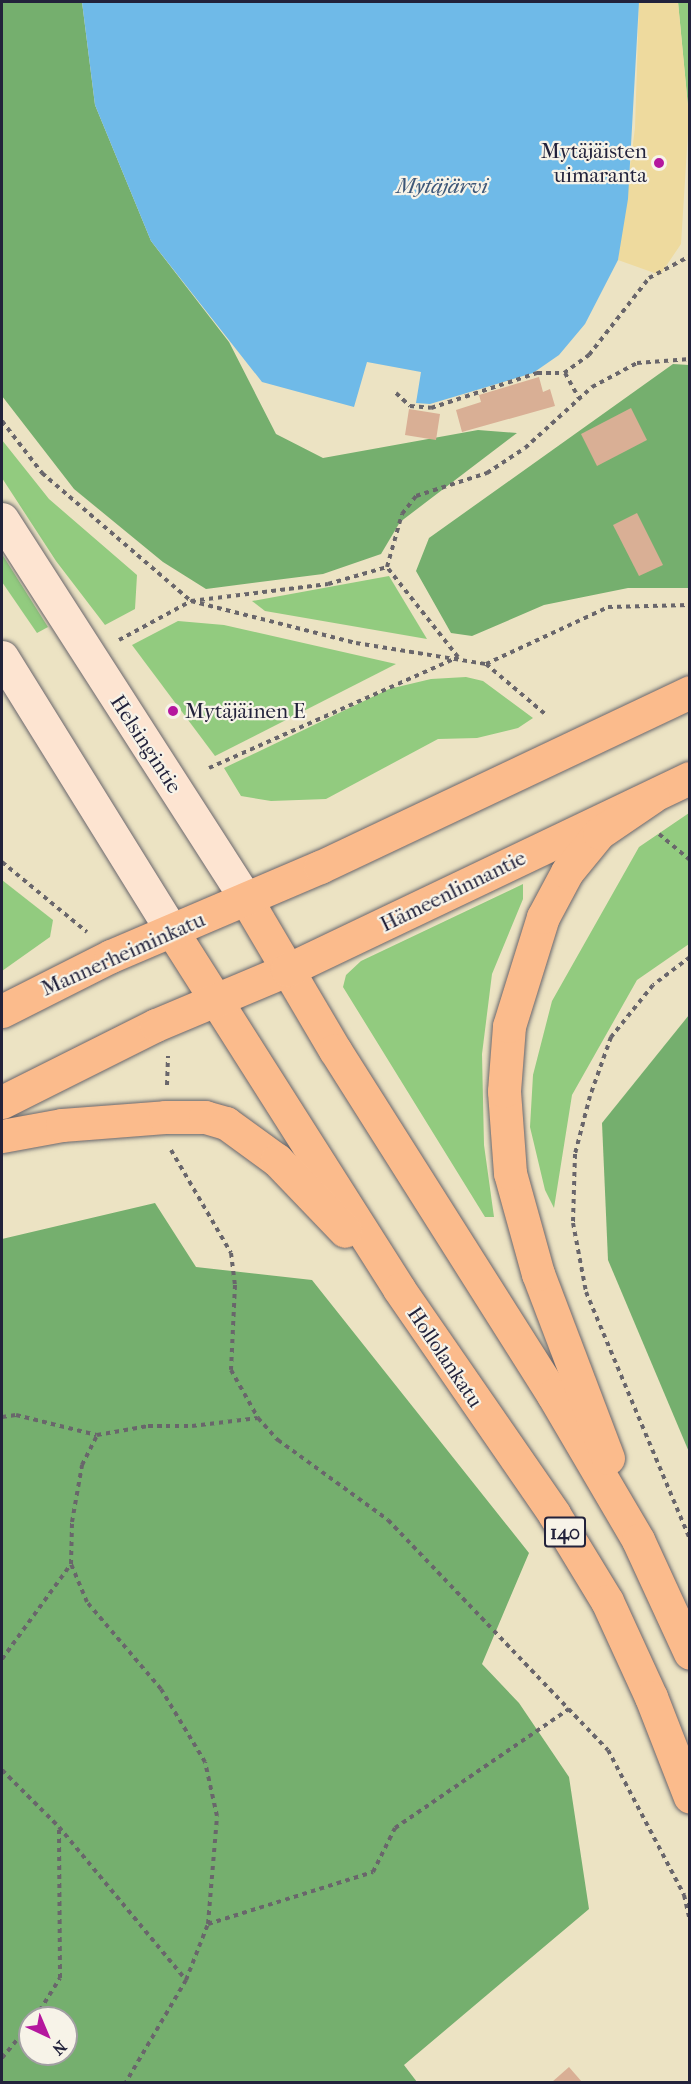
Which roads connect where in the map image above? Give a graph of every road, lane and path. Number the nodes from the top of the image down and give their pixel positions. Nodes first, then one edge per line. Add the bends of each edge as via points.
1 (690, 256) edge
2 (690, 359) edge
3 (565, 373) junction
4 (396, 393) dead end
5 (579, 398) junction
6 (2, 421) edge
7 (2, 519) edge
8 (387, 567) junction
9 (191, 601) junction
10 (690, 605) edge
11 (113, 644) dead end
12 (2, 657) edge
13 (458, 657) junction
14 (486, 664) junction
15 (690, 692) edge
16 (545, 714) dead end
17 (209, 768) dead end
18 (690, 777) edge
19 (652, 796) junction
20 (656, 831) dead end
21 (690, 860) edge
22 (2, 862) edge
23 (246, 899) junction
24 (78, 923) dead end
25 (172, 931) junction
26 (690, 957) edge
27 (287, 970) junction
28 (214, 999) junction
29 (2, 1011) edge
30 (2, 1102) edge
31 (2, 1136) edge
32 (164, 1139) dead end
33 (399, 1289) junction
34 (2, 1417) edge
35 (258, 1418) junction
36 (97, 1435) junction
37 (690, 1539) edge
38 (638, 1540) junction
39 (71, 1564) junction
40 (690, 1653) edge
41 (2, 1659) edge
42 (569, 1709) junction
43 (2, 1770) edge
44 (690, 1797) edge
45 (59, 1827) junction
46 (690, 1921) edge
47 (208, 1924) junction
48 (186, 1980) junction
49 (42, 2006) edge
50 (18, 2039) edge
51 (2, 2058) edge
52 (126, 2082) edge

1 - 3 path via 649,278 589,355
2 - 5 path via 637,363
3 - 4 path via 537,373 431,408 410,406
3 - 5 path
5 - 8 path via 525,448 487,473 416,496 402,514
6 - 9 path via 42,472
7 - 23 main road, Helsingintie
8 - 9 path via 328,584
8 - 13 path
9 - 11 path
9 - 13 path via 356,643
10 - 14 path via 608,607
12 - 25 main road, 140
13 - 14 path
13 - 17 path
14 - 16 path
15 - 23 main road
18 - 19 main road, Hämeenlinnantie
19 - 27 main road, Hämeenlinnantie
19 - 38 main road via 599,833 567,872 543,917 509,1026 504,1091 510,1173 538,1274
20 - 21 path
22 - 24 path
23 - 25 main road, Mannerheiminkatu
23 - 27 main road, Helsingintie
25 - 28 main road, Hollolankatu / 140
25 - 29 main road, Mannerheiminkatu via 111,956
26 - 37 path via 653,985 611,1037 575,1154 573,1223 586,1292
27 - 28 main road, Hämeenlinnantie
27 - 38 main road via 553,1395
28 - 30 main road
28 - 33 main road, Hollolankatu / 140
31 - 33 main road via 62,1125 165,1117 205,1117 226,1123 277,1160
32 - 35 path via 231,1253 235,1286 231,1370
33 - 44 main road, Hollolankatu / 140 via 554,1514 607,1601
34 - 36 path via 16,1415
35 - 36 path via 192,1426 148,1426
35 - 42 path via 279,1440 388,1520
36 - 39 path via 82,1465 72,1522
38 - 40 main road
39 - 41 path
39 - 47 path via 87,1602 161,1689 205,1762 217,1816
42 - 46 path via 608,1750 684,1895
42 - 47 path via 396,1828 373,1872
43 - 45 path
45 - 48 path
45 - 49 path via 60,1978
47 - 48 path
48 - 52 path
50 - 51 path

